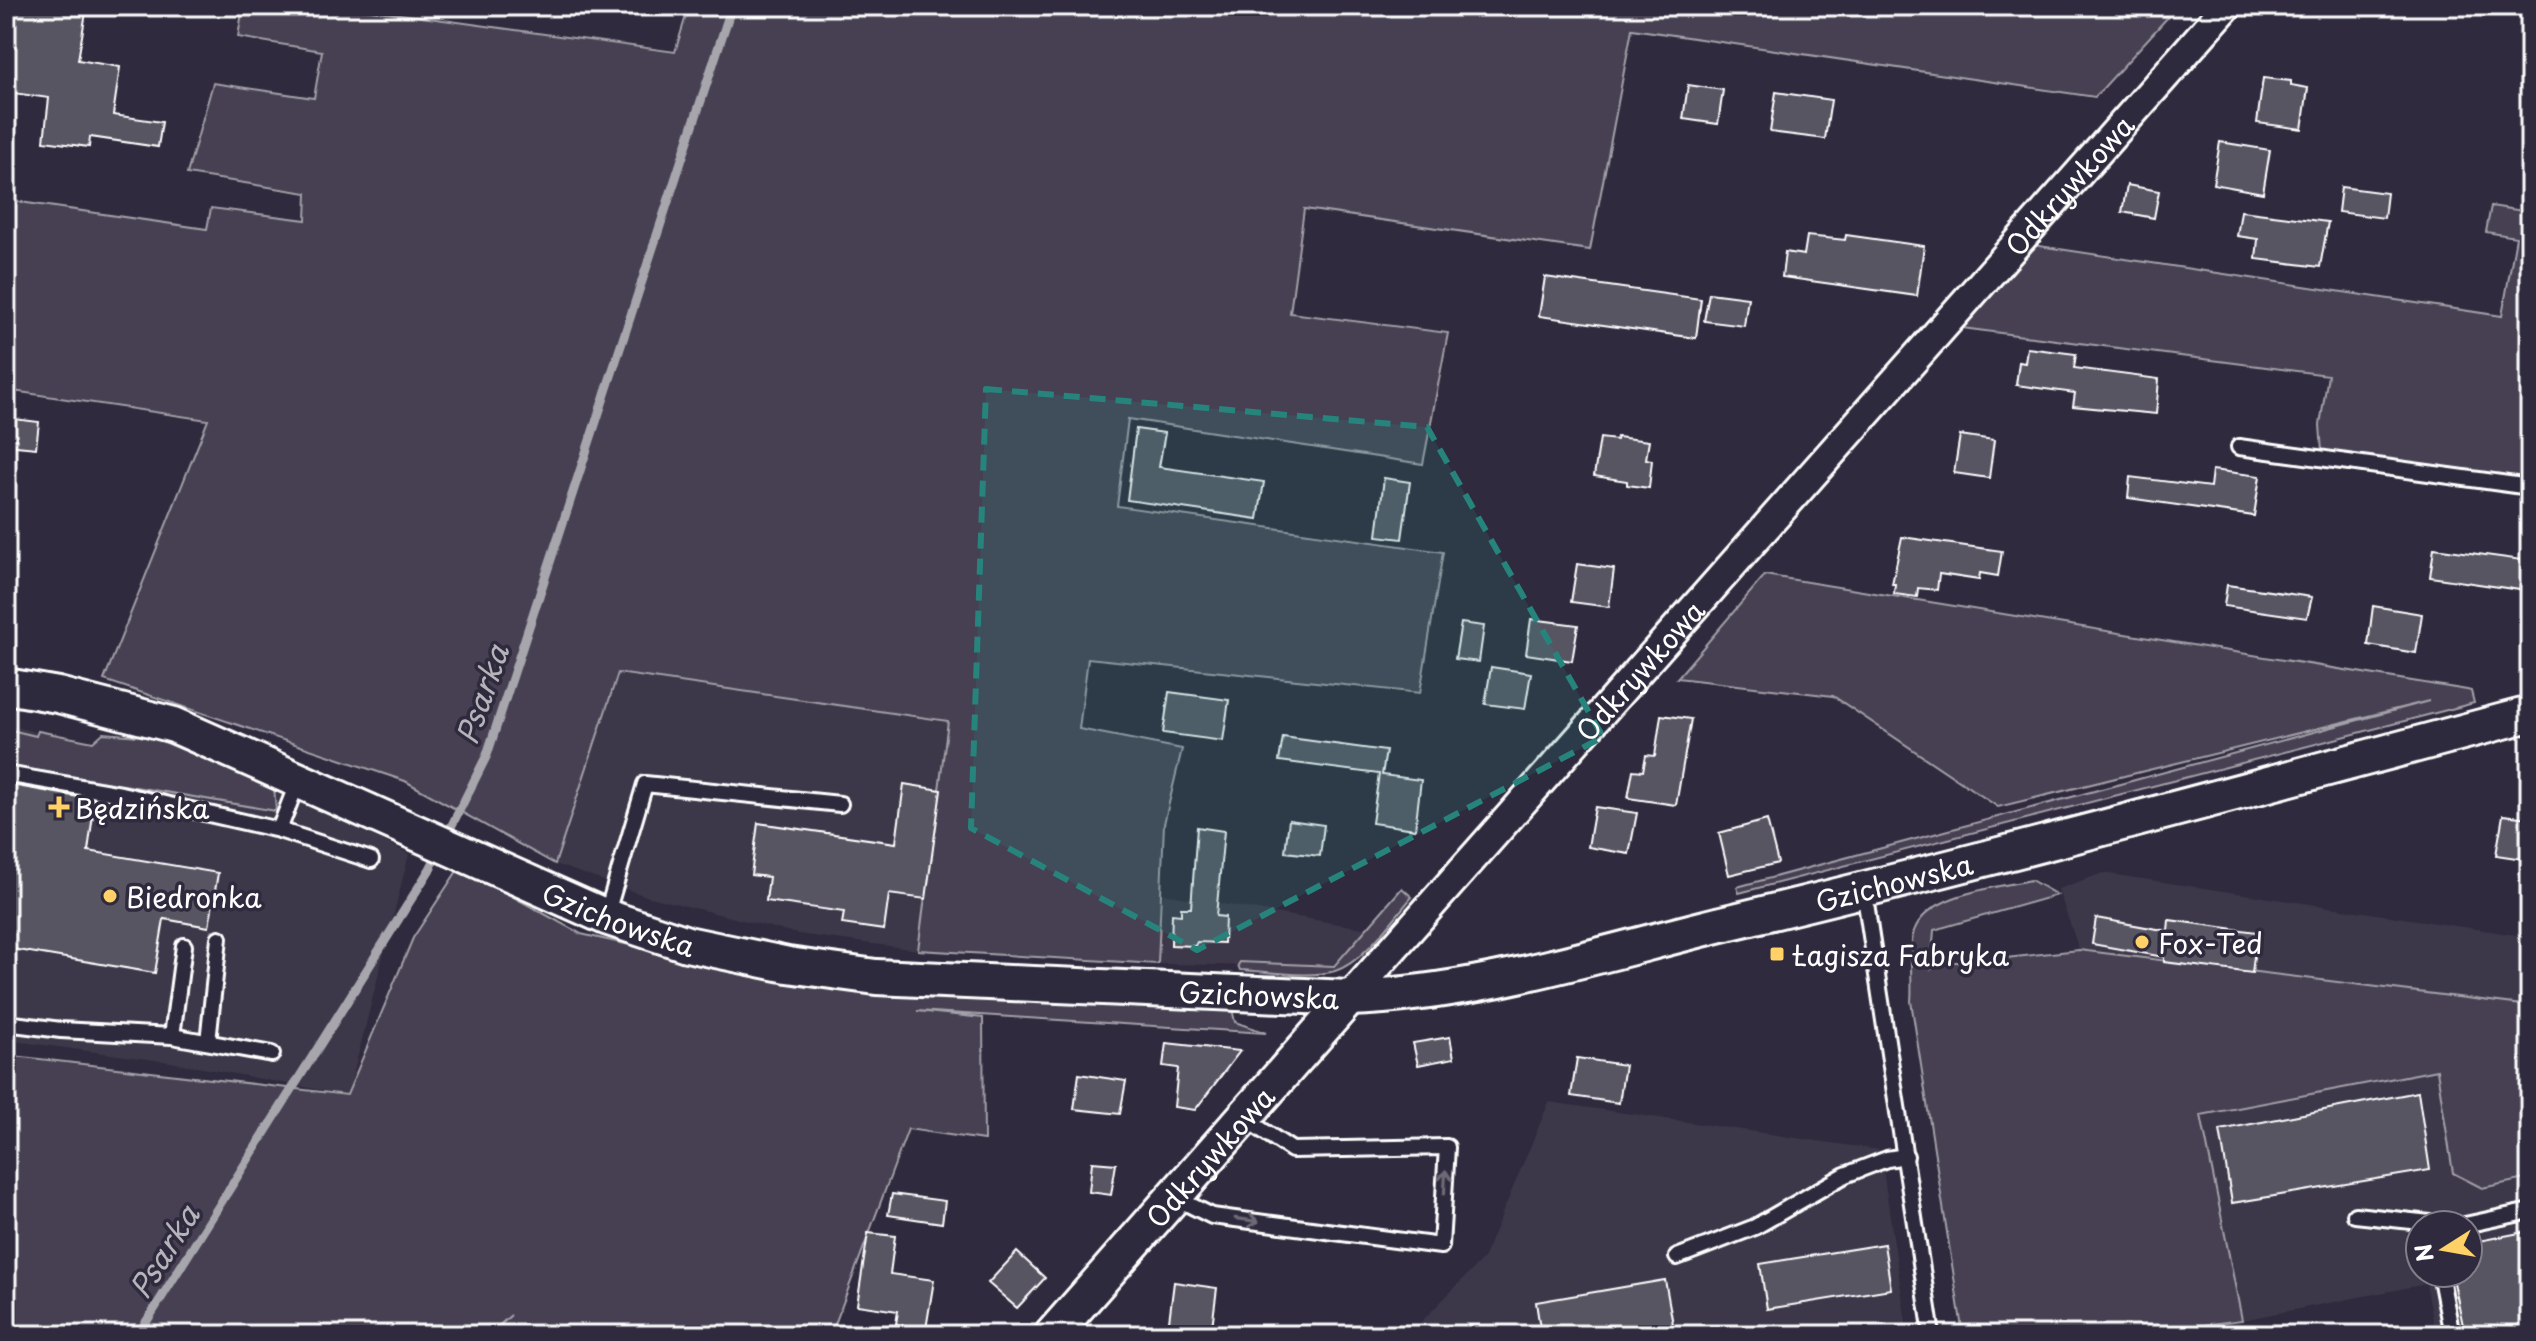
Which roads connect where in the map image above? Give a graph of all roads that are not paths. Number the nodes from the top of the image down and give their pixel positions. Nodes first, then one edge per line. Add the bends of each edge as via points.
1 (2227, 6) edge
2 (2239, 447) dead end
3 (2530, 487) edge
4 (6, 686) edge
5 (2530, 714) edge
6 (6, 774) edge
7 (298, 780) junction
8 (840, 804) dead end
9 (279, 830) junction
10 (371, 860) dead end
11 (1864, 890) junction
12 (606, 917) junction
13 (219, 938) dead end
14 (184, 946) dead end
15 (1349, 998) junction
16 (6, 1023) edge
17 (172, 1036) junction
18 (208, 1042) junction
19 (272, 1054) dead end
20 (1244, 1118) junction
21 (1906, 1156) junction
22 (1173, 1197) junction
23 (2530, 1211) edge
24 (2355, 1215) dead end
25 (2404, 1221) edge
26 (2484, 1221) edge
27 (1677, 1257) dead end
28 (2443, 1289) edge
29 (1055, 1334) edge
30 (1932, 1335) edge
31 (2452, 1335) edge

1 - 15 street, Odkrywkowa
2 - 3 lane
4 - 7 street, Gzichowska via 174,725
5 - 11 street, Gzichowska
6 - 9 lane
7 - 9 lane
7 - 12 street, Gzichowska
8 - 12 lane via 645,784
9 - 10 lane
11 - 15 street, Gzichowska via 1490,982
11 - 21 lane
12 - 15 street, Gzichowska via 687,944 876,977
13 - 18 lane
14 - 17 lane
15 - 20 street, Odkrywkowa
16 - 17 lane
17 - 18 lane
18 - 19 lane
20 - 22 street, Odkrywkowa
22 -> 20 lane via 1212,1216 1441,1246 1447,1147 1292,1150
21 - 27 lane via 1845,1175 1755,1227
21 - 30 lane
22 - 29 street, Odkrywkowa
23 - 26 lane
24 - 25 lane
28 - 31 lane

